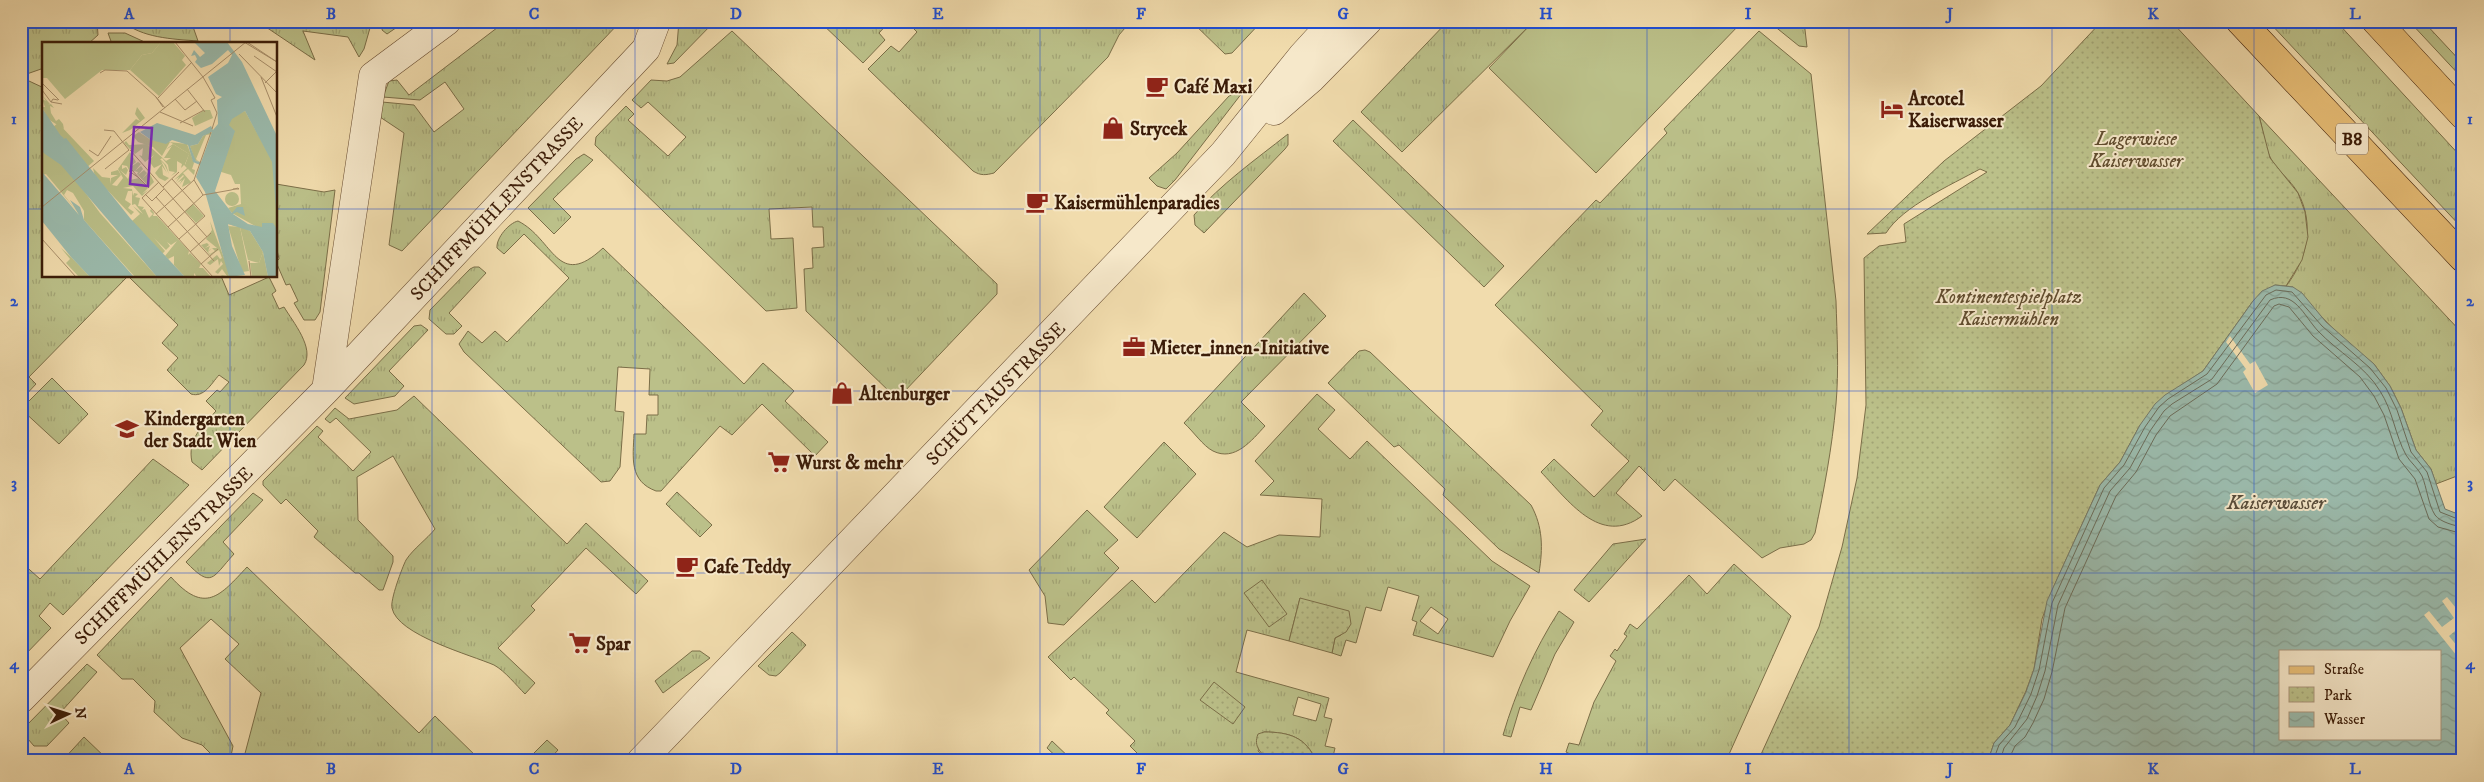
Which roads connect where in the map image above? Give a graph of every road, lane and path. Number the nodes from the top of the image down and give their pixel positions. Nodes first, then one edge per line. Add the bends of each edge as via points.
1 (447, 21) edge
2 (653, 21) edge
3 (1334, 21) edge
4 (1368, 21) edge
5 (2240, 21) edge
6 (2376, 21) edge
7 (2463, 115) edge
8 (1223, 154) junction
9 (2463, 258) edge
10 (326, 390) junction
11 (21, 699) edge
12 (641, 761) edge

1 - 10 street via 373,76
2 - 10 street, SCHIFFMÜHLENSTRASSE via 655,25 646,49
3 - 8 street, SCHÜTTAUSTRASSE
4 - 8 street, SCHÜTTAUSTRASSE via 1311,79
5 - 9 main road, B8
6 - 7 main road
8 - 12 street, SCHÜTTAUSTRASSE
10 - 11 street, SCHIFFMÜHLENSTRASSE

